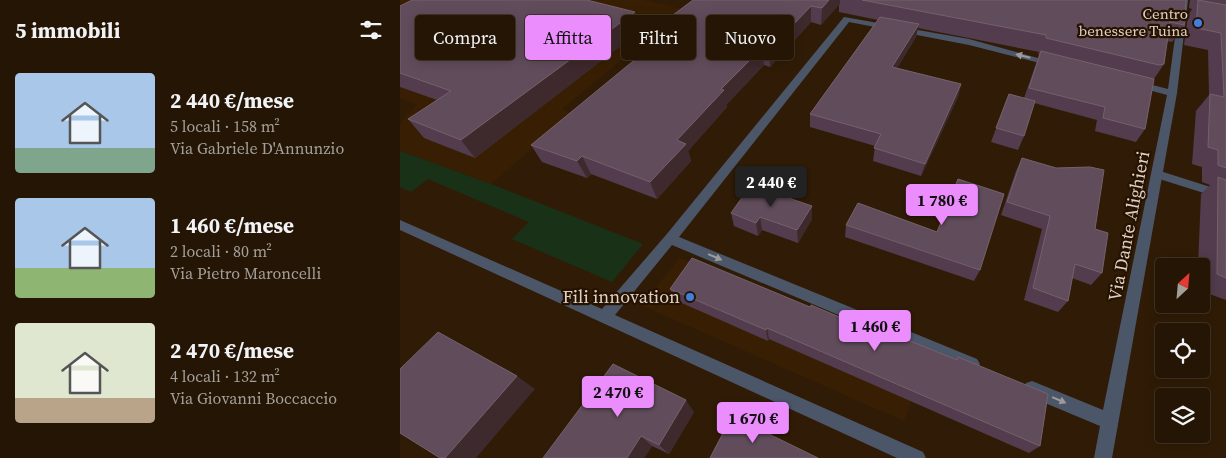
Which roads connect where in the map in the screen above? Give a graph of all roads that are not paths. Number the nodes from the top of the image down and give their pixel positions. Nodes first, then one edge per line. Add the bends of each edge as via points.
1 (1185, 8) edge
2 (1066, 66) edge
3 (1124, 81) edge
4 (1172, 93) junction
5 (1156, 174) junction
6 (1226, 196) edge
7 (400, 225) edge
8 (670, 239) junction
9 (604, 317) junction
10 (989, 371) edge
11 (1016, 383) edge
12 (1109, 421) junction
13 (917, 458) edge
14 (1103, 458) edge

1 - 4 street, Via Dante Alighieri
2 -> 8 street via 969,42 847,19
3 - 4 street
4 - 5 street, Via Dante Alighieri
5 - 6 street
5 - 12 street, Via Dante Alighieri
7 - 9 street
8 - 9 street
8 -> 10 street
9 - 13 street
11 -> 12 street
12 - 14 street, Via Dante Alighieri

